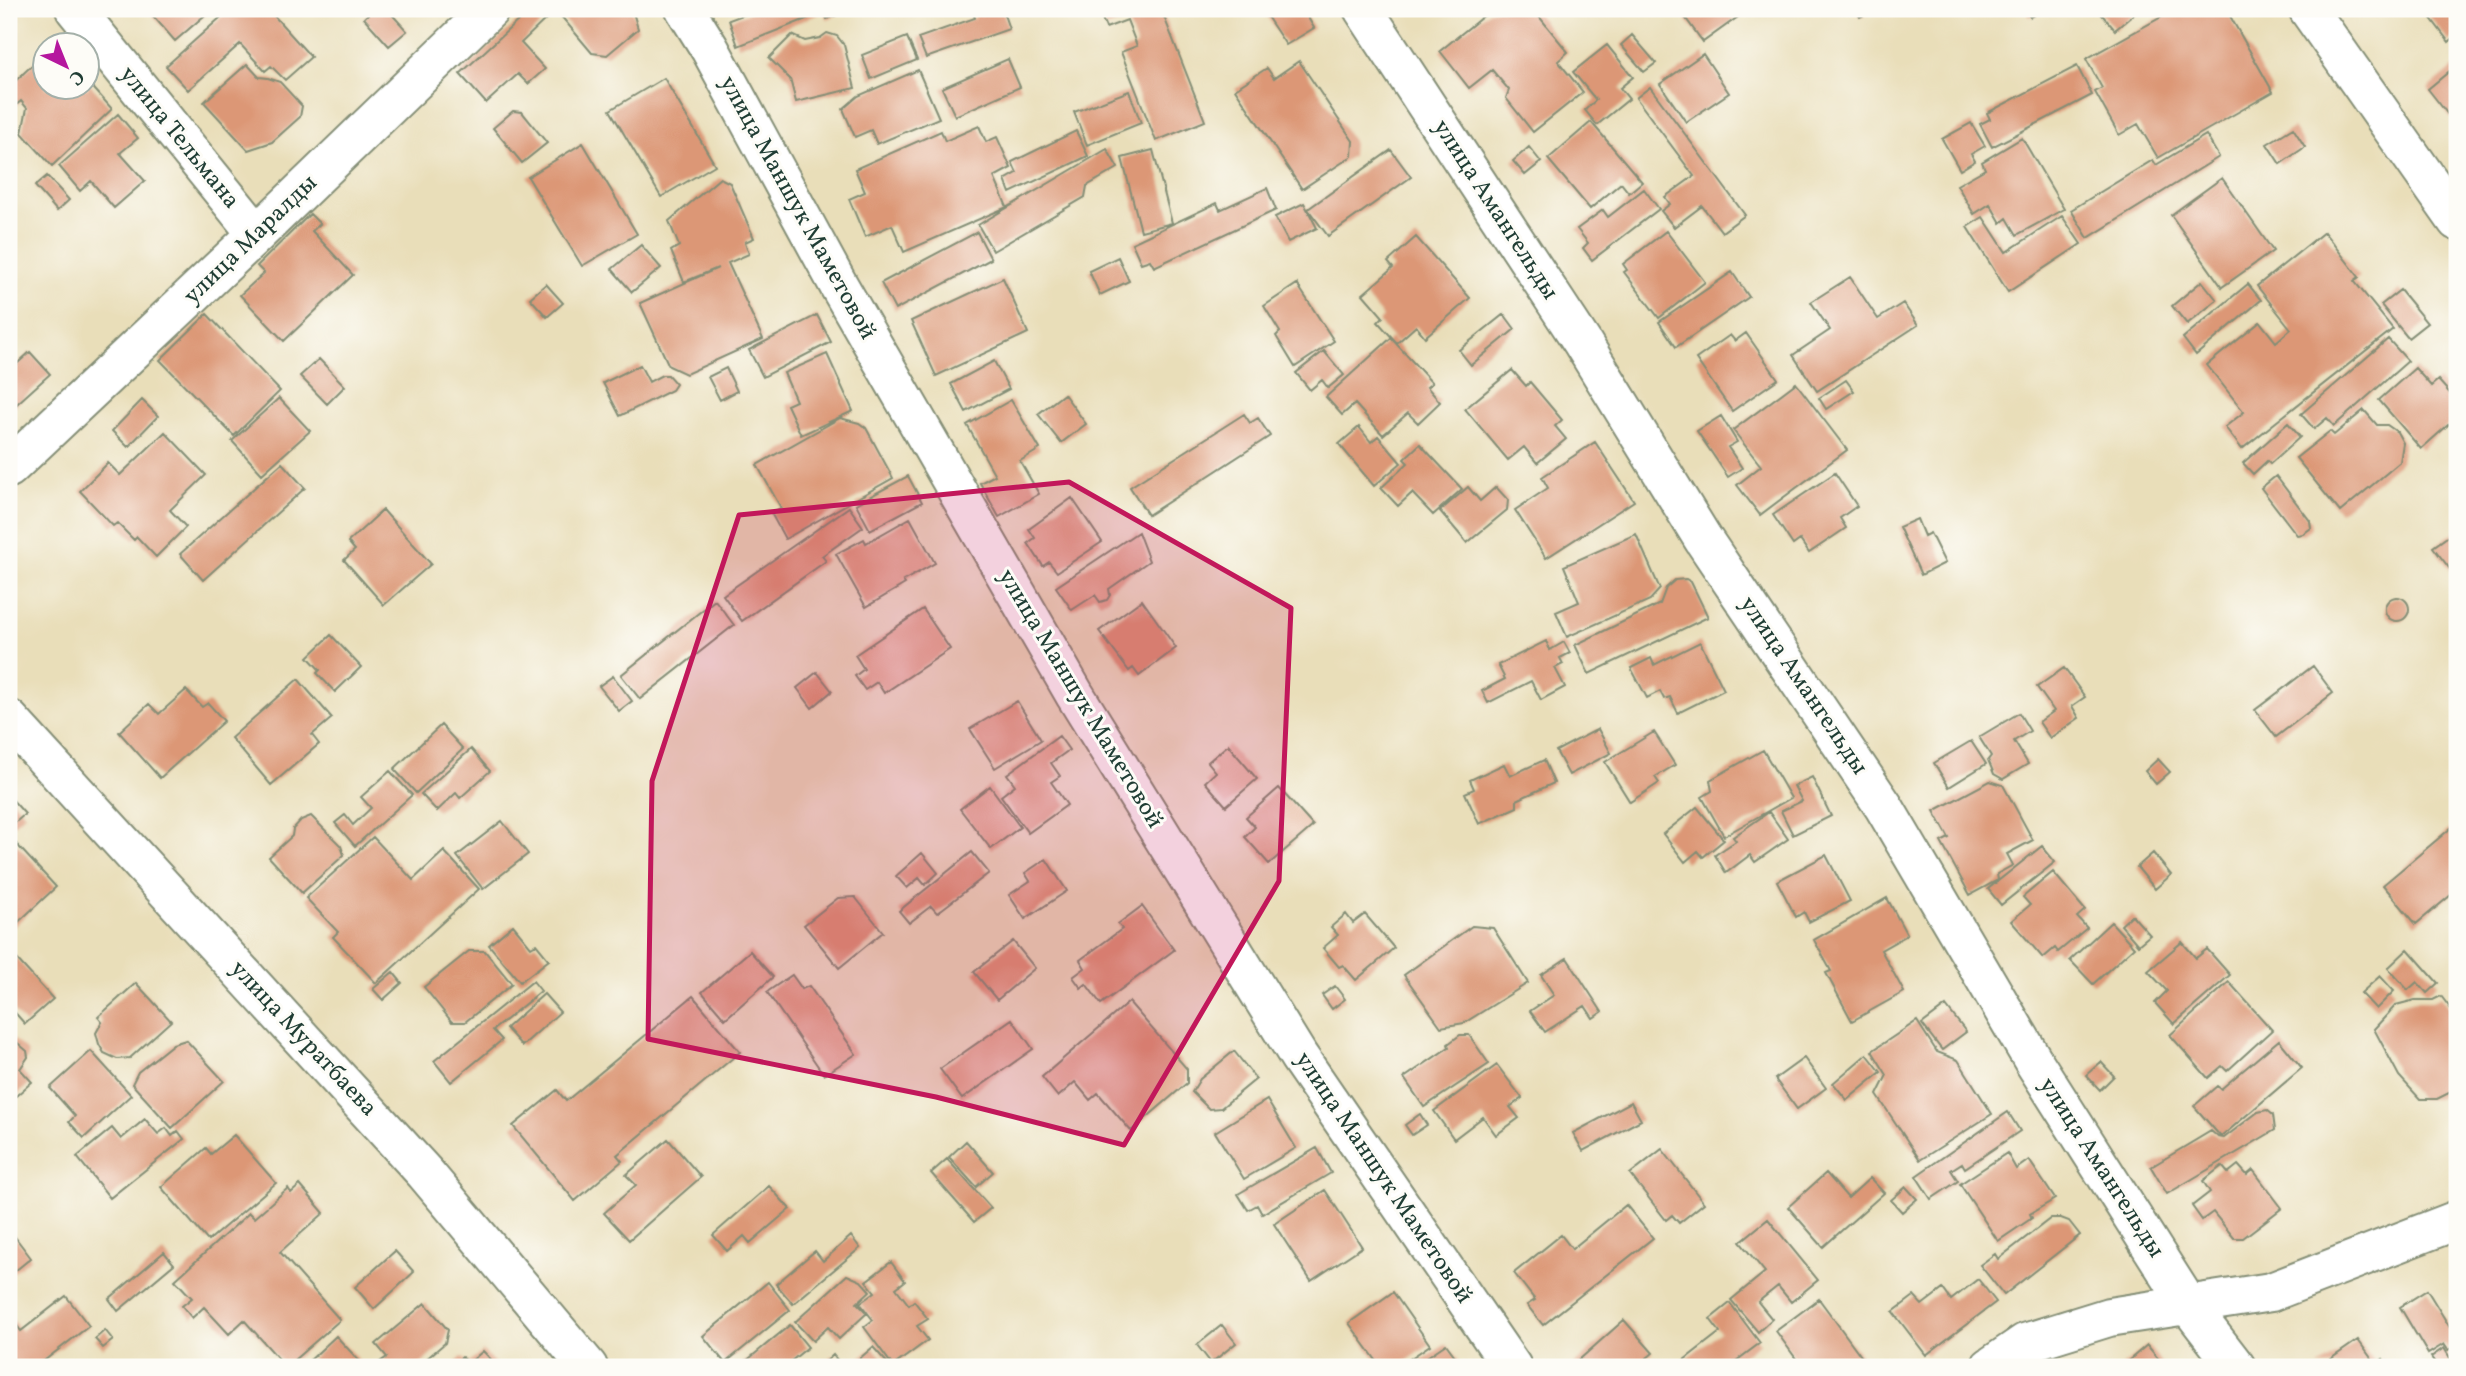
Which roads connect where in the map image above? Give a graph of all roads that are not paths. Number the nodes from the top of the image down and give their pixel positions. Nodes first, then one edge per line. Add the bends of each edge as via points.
1 (75, 9) edge
2 (490, 9) edge
3 (685, 9) edge
4 (1363, 9) edge
5 (2308, 9) edge
6 (2457, 221) edge
7 (257, 234) junction
8 (9, 468) edge
9 (9, 719) edge
10 (2457, 1220) edge
11 (2189, 1306) junction
12 (588, 1367) edge
13 (1512, 1367) edge
14 (1990, 1367) edge
15 (2236, 1367) edge

1 - 7 street, улица Тельмана
2 - 7 street, улица Маралды
3 - 13 street, улица Маншук Маметовой via 1075,695 1299,1057
4 - 11 street, улица Амангельды via 1582,342 1703,539 1884,807 2034,1062
5 - 6 street
7 - 8 street, улица Маралды
9 - 12 street, улица Муратбаева via 425,1173
10 - 11 street via 2271,1292
11 - 14 street via 2109,1317 2036,1339
11 - 15 street, улица Амангельды

